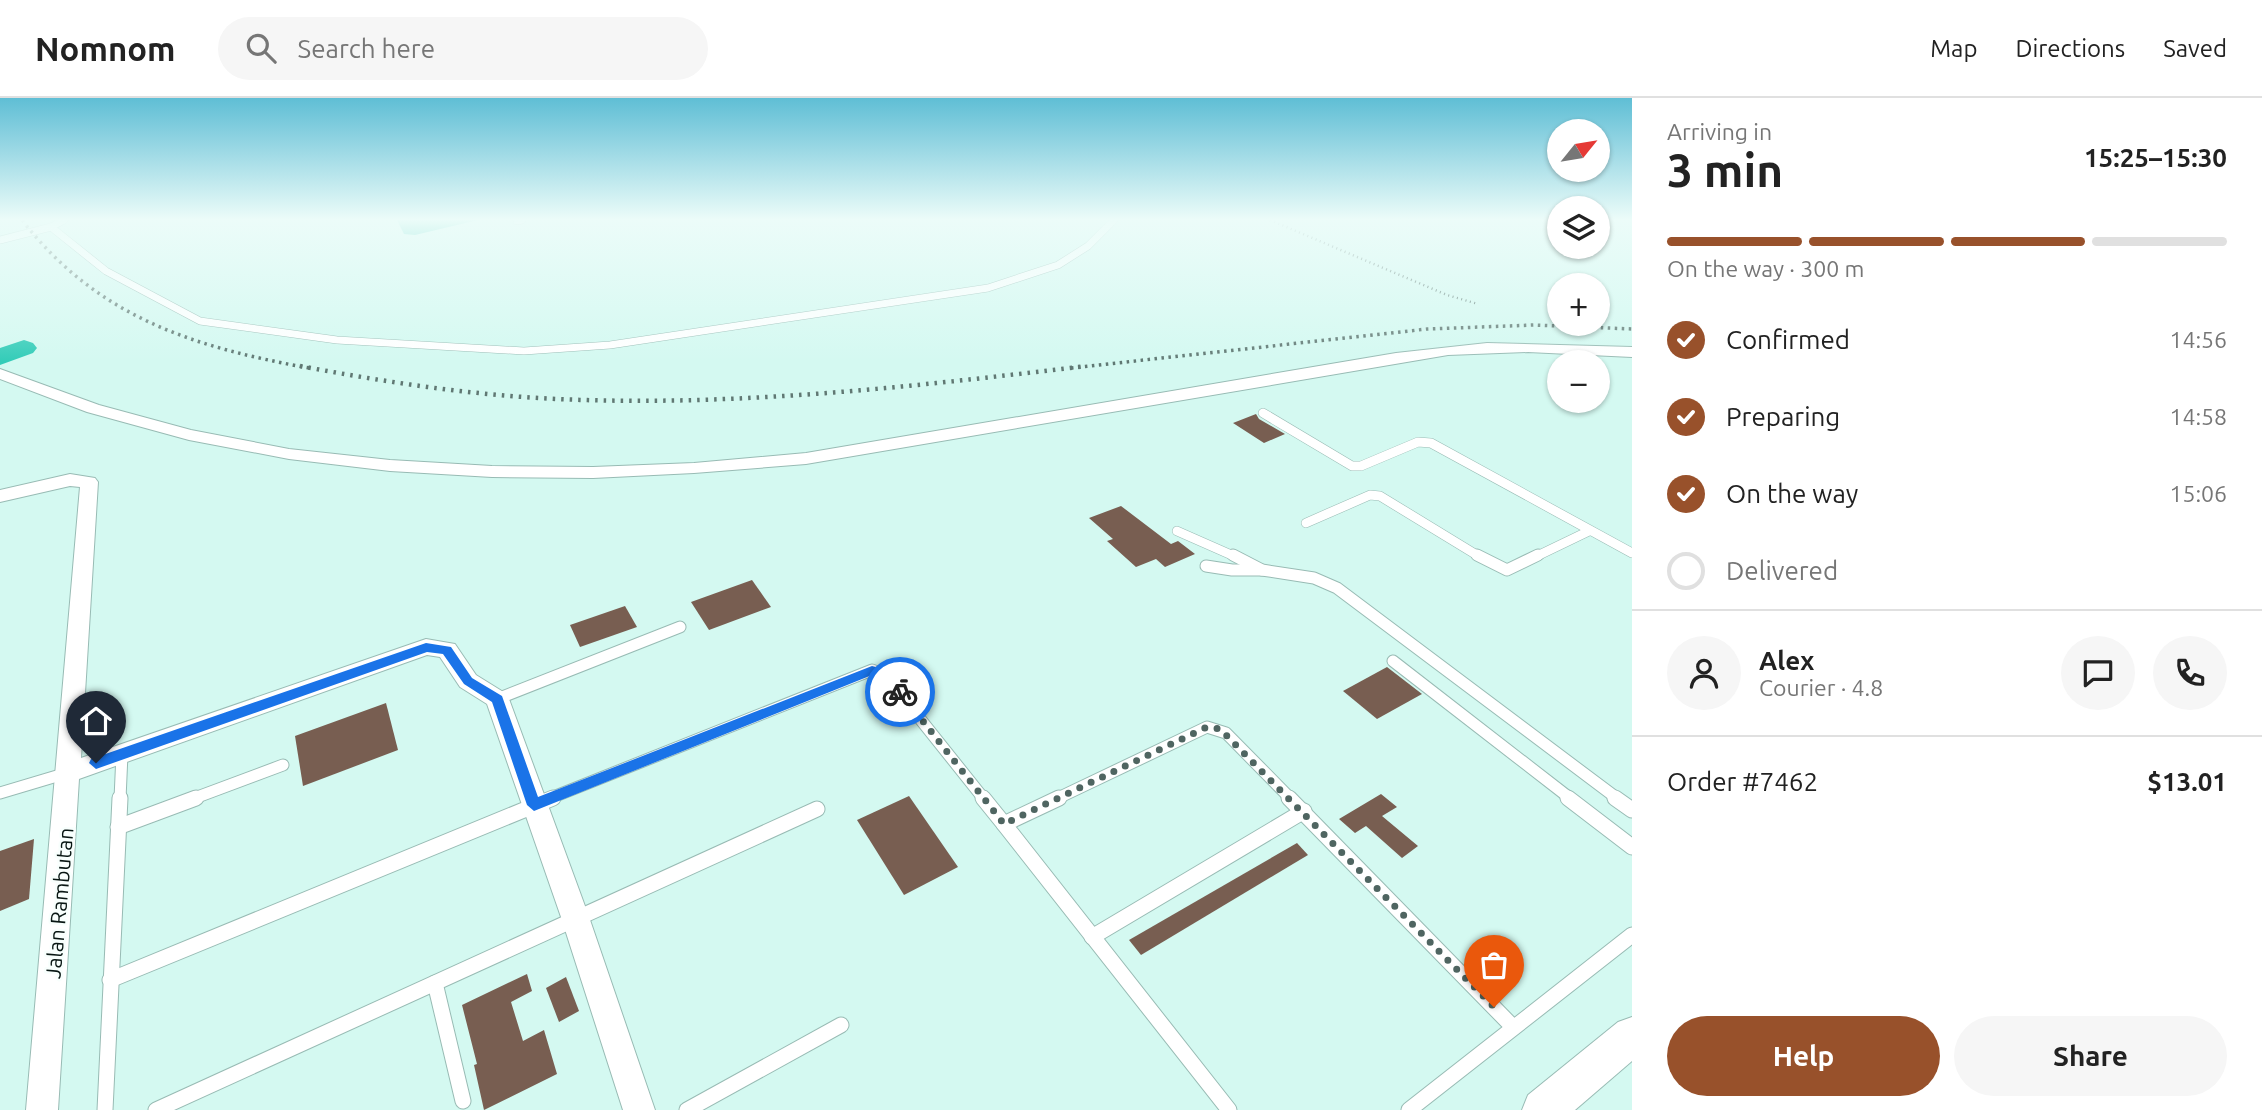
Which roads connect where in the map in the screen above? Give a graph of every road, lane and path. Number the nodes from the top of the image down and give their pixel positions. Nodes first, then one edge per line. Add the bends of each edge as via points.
1 (101, 267) edge
2 (1052, 267) edge
3 (1385, 267) edge
4 (1478, 304) dead end
5 (1632, 352) edge
6 (0, 374) edge
7 (1263, 413) dead end
8 (0, 496) edge
9 (1306, 523) dead end
10 (1177, 531) dead end
11 (1589, 531) junction
12 (1632, 552) edge
13 (1206, 566) dead end
14 (1262, 569) junction
15 (680, 627) dead end
16 (1393, 661) dead end
17 (498, 699) junction
18 (122, 754) junction
19 (283, 765) dead end
20 (69, 772) junction
21 (0, 793) edge
22 (534, 805) junction
23 (817, 809) dead end
24 (1632, 810) edge
25 (1304, 811) junction
26 (1004, 824) junction
27 (118, 827) junction
28 (1632, 848) edge
29 (575, 917) junction
30 (1632, 935) edge
31 (1092, 937) junction
32 (110, 980) junction
33 (435, 983) junction
34 (841, 1025) dead end
35 (1513, 1027) junction
36 (1632, 1036) edge
37 (463, 1101) dead end
38 (42, 1110) edge
39 (105, 1110) edge
40 (156, 1110) edge
41 (639, 1110) edge
42 (687, 1110) edge
43 (1229, 1110) edge
44 (1409, 1110) edge
45 (1543, 1110) edge

1 - 2 lane via 200,321 337,340 524,351 610,345 988,288
3 - 4 path
5 - 6 street via 1466,349 798,459 583,471 461,469 241,448 152,428 54,397
7 - 11 lane via 1352,466 1418,442 1431,443
8 - 20 street, Jalan Rambutan via 80,479 89,482
9 - 11 lane via 1370,495 1380,496 1507,570
10 - 14 lane
11 - 12 lane
13 - 14 lane
14 - 24 lane via 1337,588
15 - 17 lane
16 - 28 lane
17 - 18 street via 468,681 447,650 426,647
17 - 22 street
18 - 20 street
18 - 27 lane
19 - 27 lane
20 - 21 lane
20 - 38 street, Jalan Rambutan
22 - 26 lane via 872,670 885,675
22 - 29 street
22 - 32 lane
23 - 29 lane
25 - 26 lane via 1226,733 1213,727
25 - 31 lane
25 - 35 lane
26 - 31 lane
27 - 32 lane
29 - 33 lane
29 - 41 street
30 - 35 lane
31 - 43 lane
32 - 39 lane
33 - 37 lane
33 - 40 lane
34 - 42 lane
35 - 44 lane
36 - 45 street

